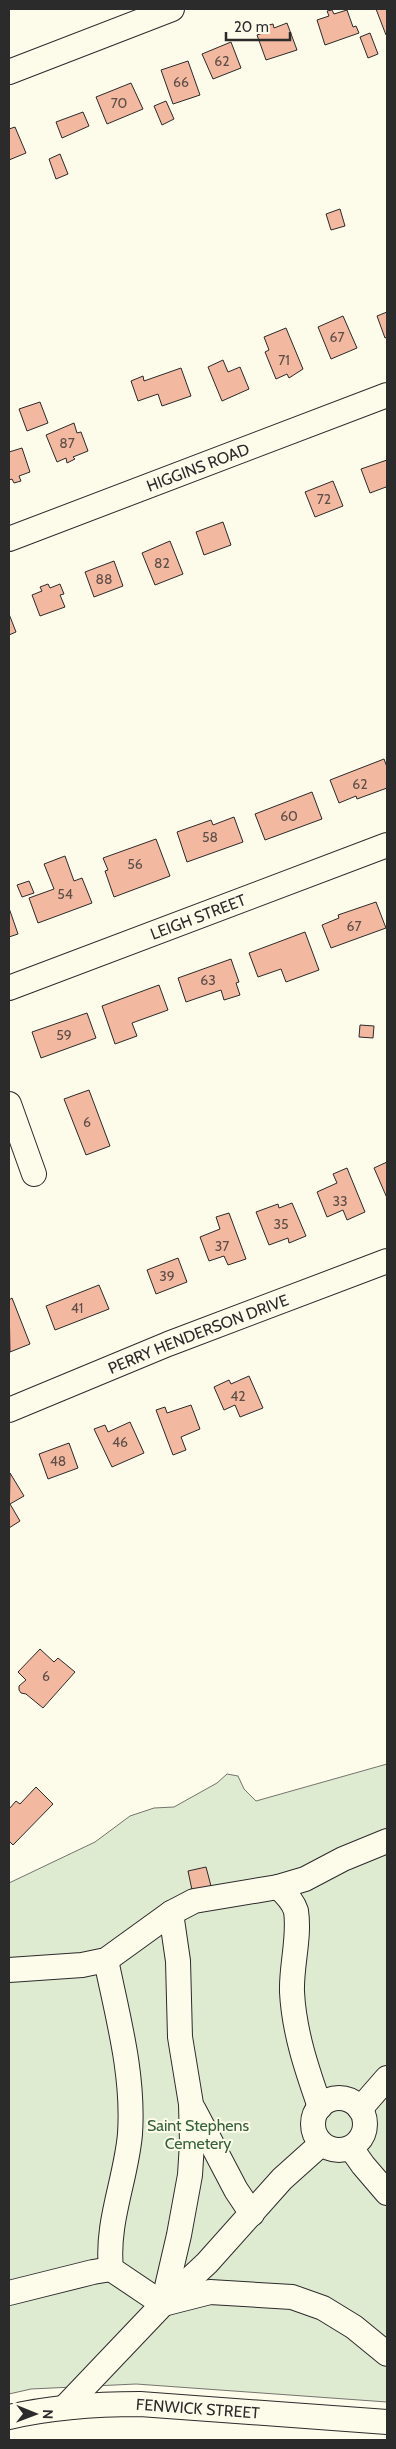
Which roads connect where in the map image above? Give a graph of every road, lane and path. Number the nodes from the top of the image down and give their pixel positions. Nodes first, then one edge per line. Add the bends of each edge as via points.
1 (163, 10) edge
2 (9, 72) edge
3 (387, 395) edge
4 (9, 539) edge
5 (387, 845) edge
6 (9, 988) edge
7 (9, 1104) edge
8 (34, 1174) dead end
9 (387, 1261) edge
10 (9, 1410) edge
11 (387, 1841) edge
12 (278, 1887) junction
13 (171, 1913) junction
14 (106, 1960) junction
15 (9, 1970) edge
16 (384, 2088) edge
17 (191, 2104) junction
18 (320, 2107) junction
19 (360, 2109) junction
20 (321, 2144) junction
21 (352, 2148) junction
22 (387, 2193) edge
23 (252, 2214) junction
24 (111, 2269) junction
25 (9, 2293) edge
26 (162, 2304) junction
27 (387, 2354) edge
28 (65, 2407) junction
29 (9, 2417) edge
30 (387, 2422) edge

1 - 2 street
3 - 4 street, HIGGINS ROAD
5 - 6 street, LEIGH STREET
7 - 8 street
9 - 10 street, PERRY HENDERSON DRIVE via 168,1344
11 - 12 street via 305,1879
12 - 13 street via 194,1902
12 - 18 street via 290,1898 295,1910 292,1991 295,2023
13 - 14 street
13 - 17 street via 178,1961 180,2037
14 - 15 street
14 - 24 street via 123,2040 130,2104 130,2134 124,2175 111,2228
16 - 19 street
17 - 23 street
17 - 26 street via 190,2175
18 - 19 street via 328,2100 340,2098 353,2102
18 - 20 street via 313,2125
19 - 21 street via 365,2118 365,2129
20 - 21 street via 333,2150
20 - 23 street via 282,2179
21 - 22 street
23 - 26 street via 207,2263
24 - 25 street
24 - 26 street
26 - 27 street via 210,2292 292,2298 324,2308
26 - 28 street
28 - 29 street, FENWICK STREET
28 - 30 street, FENWICK STREET via 140,2404

